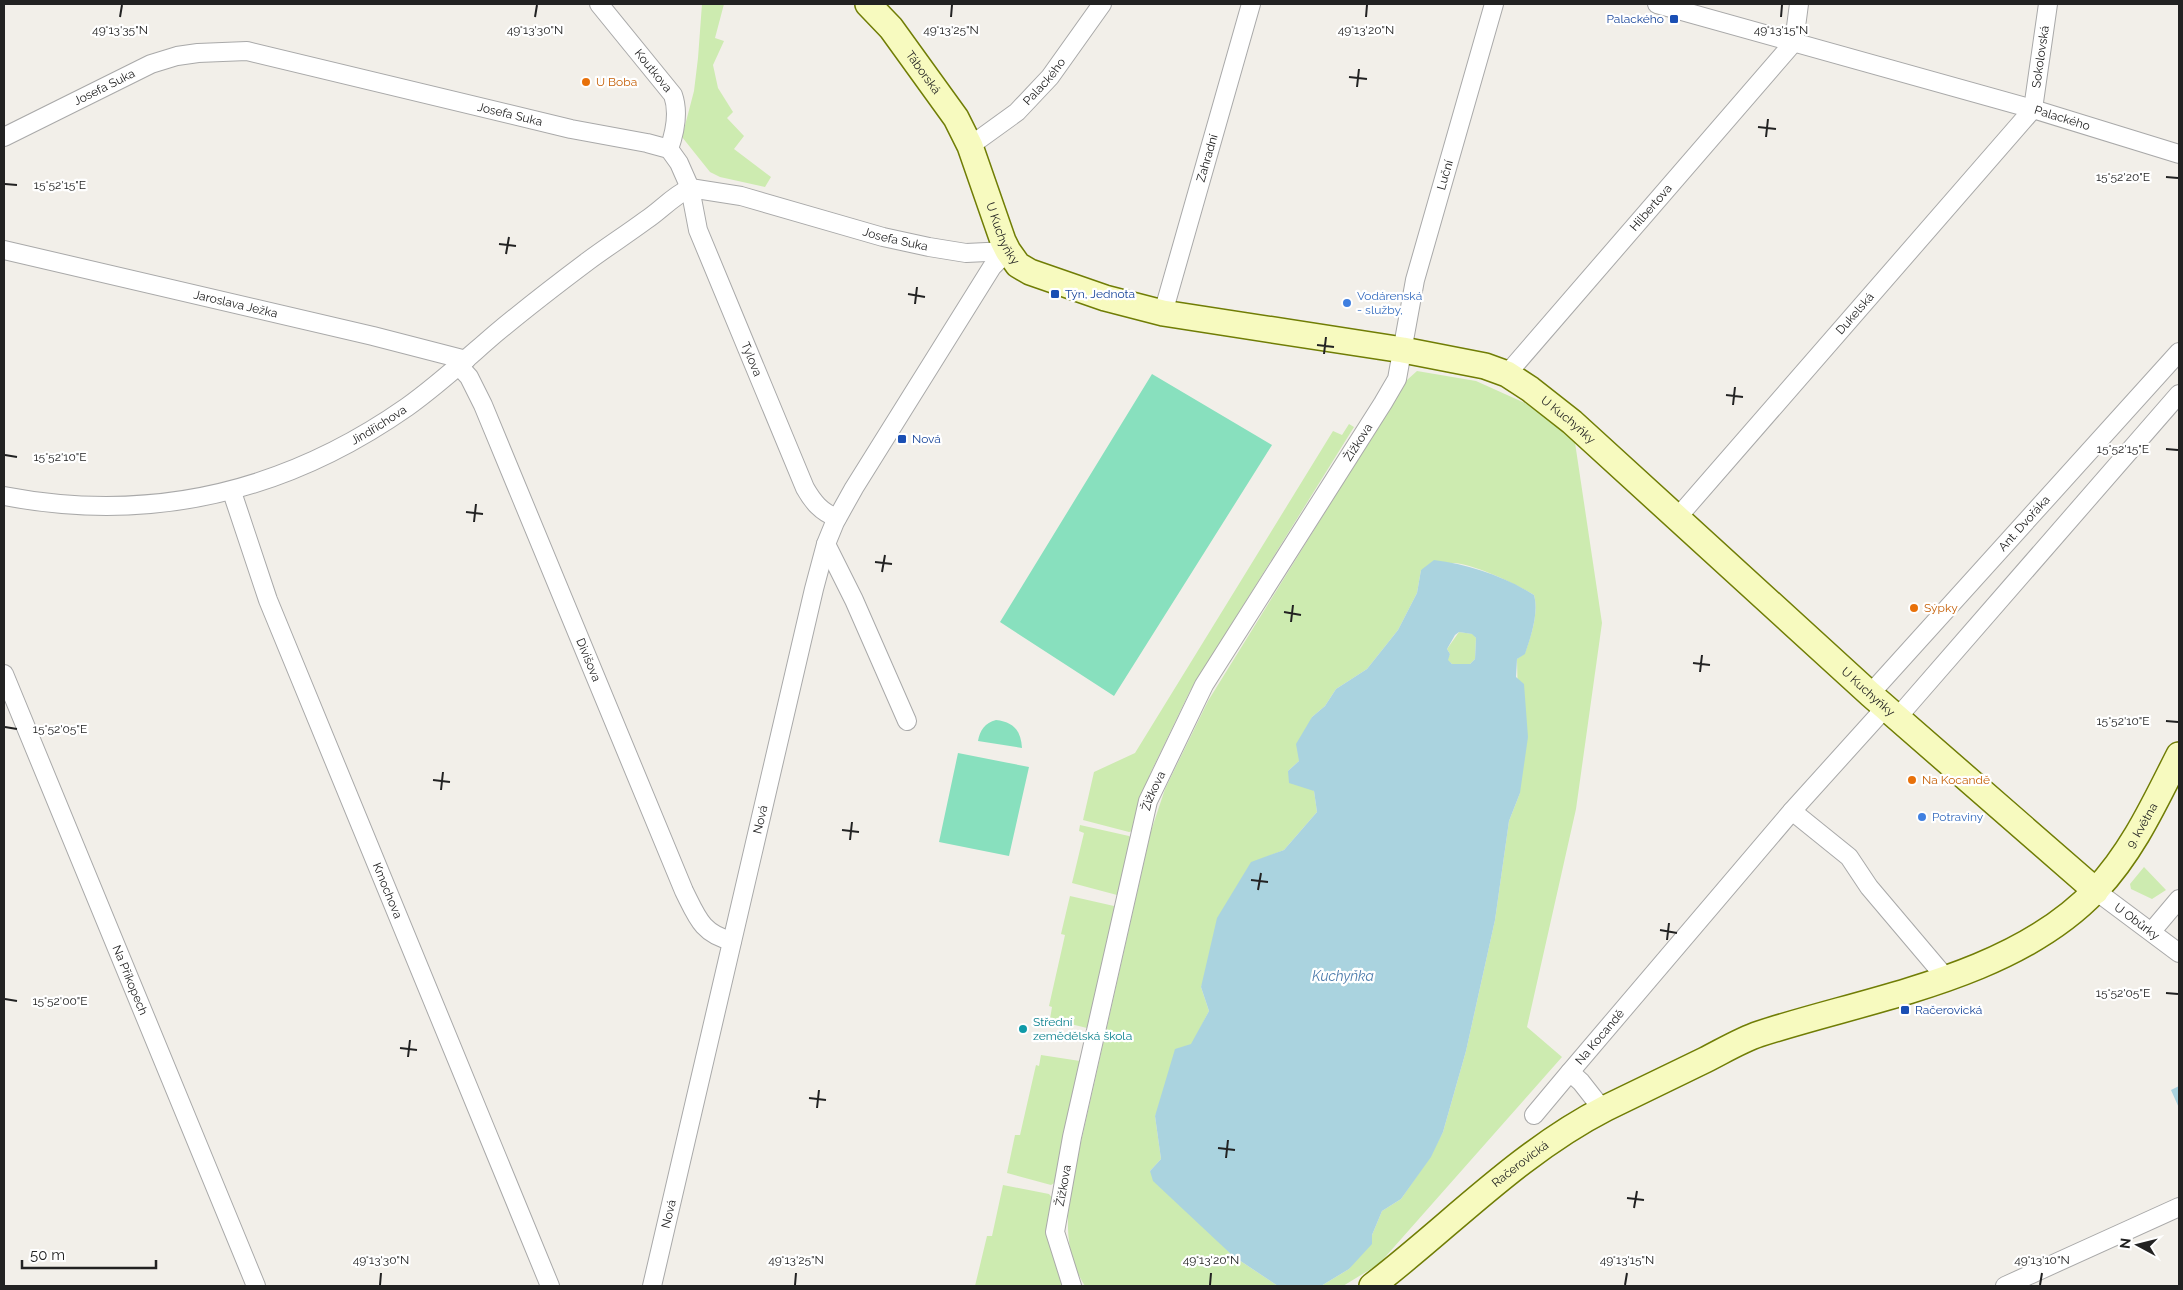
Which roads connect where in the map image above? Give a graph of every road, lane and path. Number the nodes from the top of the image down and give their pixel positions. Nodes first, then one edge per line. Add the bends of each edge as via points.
1 (599, 4) edge
2 (868, 4) edge
3 (1102, 4) edge
4 (1251, 4) edge
5 (1494, 4) edge
6 (1656, 4) edge
7 (1799, 4) edge
8 (2048, 4) edge
9 (1794, 42) junction
10 (2033, 109) junction
11 (4, 137) edge
12 (970, 146) junction
13 (669, 150) junction
14 (2179, 154) edge
15 (690, 188) junction
16 (4, 250) edge
17 (1008, 251) junction
18 (1163, 313) junction
19 (1403, 350) junction
20 (2179, 352) edge
21 (462, 363) junction
22 (1507, 374) junction
23 (2179, 394) edge
24 (232, 492) junction
25 (4, 496) edge
26 (837, 518) junction
27 (1677, 518) junction
28 (826, 544) junction
29 (4, 674) edge
30 (1884, 707) junction
31 (907, 721) dead end
32 (2179, 755) edge
33 (1792, 811) junction
34 (2096, 891) junction
35 (2179, 898) edge
36 (2152, 931) junction
37 (732, 941) junction
38 (2179, 953) edge
39 (1946, 978) junction
40 (1570, 1072) junction
41 (1603, 1110) junction
42 (1534, 1115) dead end
43 (2179, 1207) edge
44 (256, 1286) edge
45 (550, 1286) edge
46 (652, 1286) edge
47 (1072, 1286) edge
48 (1372, 1286) edge
49 (2005, 1286) edge

1 - 13 street, Koutkova via 673,94 676,112
2 - 12 street, Táborská via 891,28 940,95
3 - 12 street, Palackého via 1050,77 1017,112
4 - 18 street, Zahradní
5 - 19 street, Luční via 1418,271
6 - 9 street, Palackého
7 - 9 street
8 - 10 street, Sokolovská
9 - 10 street, Palackého
9 - 22 street, Hilbertova
10 - 14 street, Palackého
10 - 27 street, Dukelská
11 - 13 street, Josefa Suka via 151,64 198,53 246,51
12 - 17 street, U Kuchyňky
13 - 15 street via 680,164
15 - 17 street, Josefa Suka via 727,193 929,247 966,253
15 - 21 street, Jindřichova via 547,291
15 - 26 street, Tylova via 698,230 805,488 820,509
16 - 21 street, Jaroslava Ježka via 373,336
17 - 18 street, U Kuchyňky via 1018,265 1030,272 1105,298
17 - 26 street, Nová via 992,267
18 - 19 street, U Kuchyňky
19 - 22 street, U Kuchyňky via 1485,366
19 - 47 street, Žižkova via 1397,379 1204,685 1148,801 1072,1137 1055,1232
20 - 30 street, Ant. Dvořáka
21 - 24 street, Jindřichova via 407,407 350,442 321,458
21 - 37 street, Divišova via 483,405 684,891 708,932
22 - 27 street, U Kuchyňky via 1572,422
23 - 30 street
24 - 25 street, Jindřichova via 186,501 122,506 56,504
24 - 45 street, Kmochova via 268,600
26 - 28 street, Nová
27 - 30 street, U Kuchyňky
28 - 31 street
28 - 37 street, Nová
29 - 44 street, Na Příkopech
30 - 33 street, Na Kocandě
30 - 34 street, U Kuchyňky
32 - 34 street, 9. května via 2137,838
33 - 39 street via 1849,857 1869,887
33 - 40 street, Na Kocandě
34 - 36 street, U Obůrky
34 - 39 street, Račerovická via 2033,940 1994,960
35 - 36 street
36 - 38 street, U Obůrky
37 - 46 street, Nová
39 - 41 street, Račerovická via 1756,1035
40 - 41 street, Na Kocandě
40 - 42 street, Na Kocandě
41 - 48 street, Račerovická via 1514,1168
43 - 49 street

